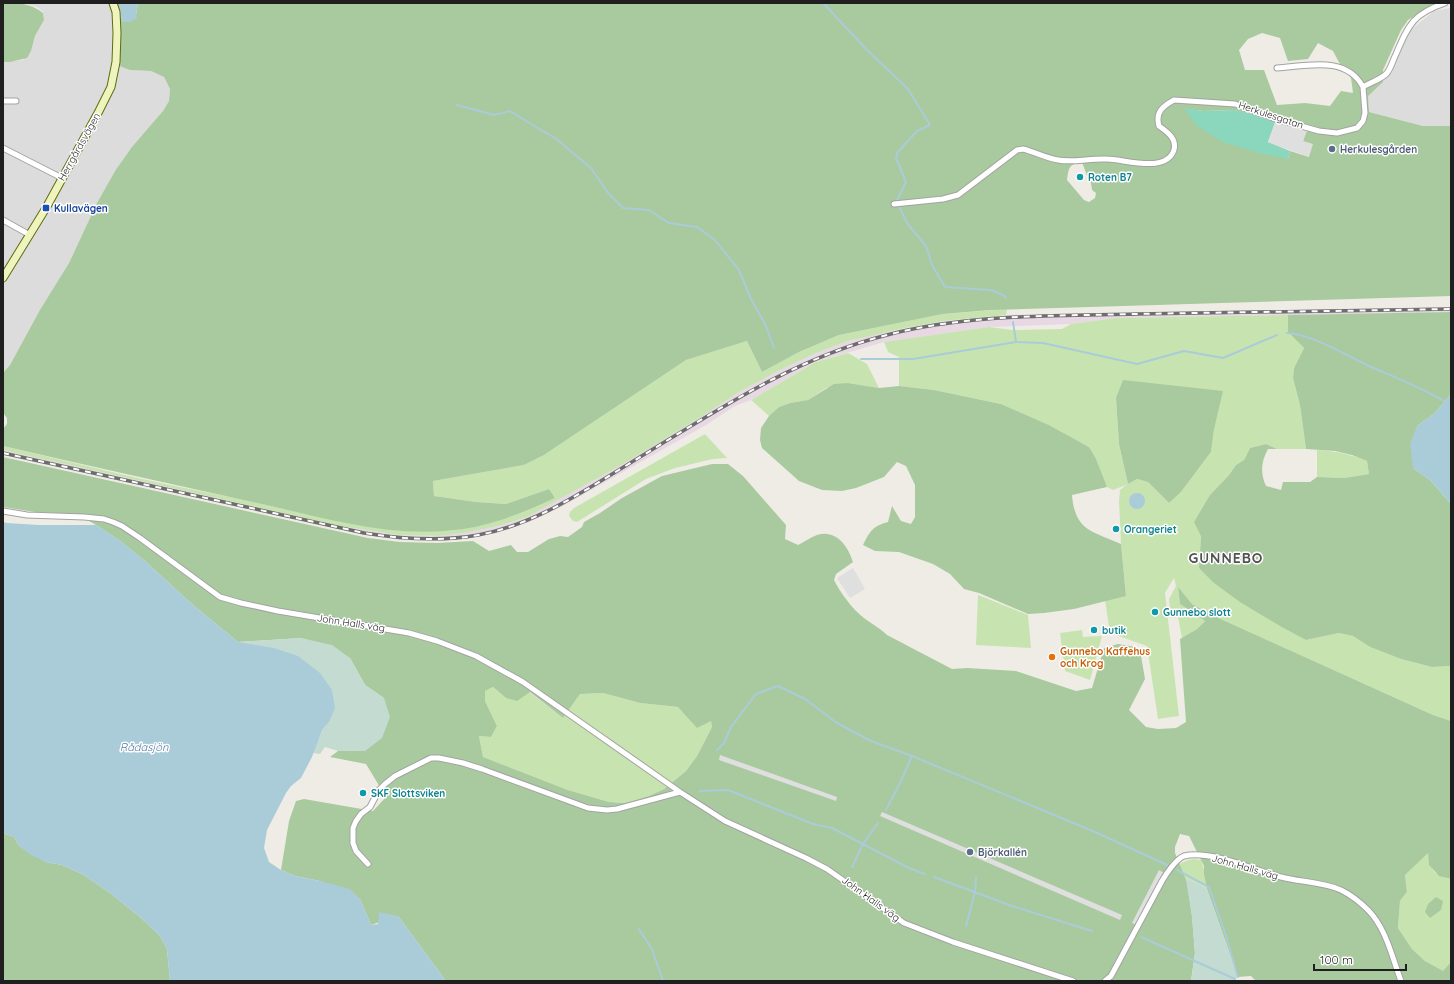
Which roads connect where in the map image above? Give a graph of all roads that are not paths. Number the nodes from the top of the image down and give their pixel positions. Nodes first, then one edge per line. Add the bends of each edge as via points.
1 (113, 3) edge
2 (1445, 3) edge
3 (1277, 68) dead end
4 (1363, 87) junction
5 (16, 100) dead end
6 (3, 101) edge
7 (3, 148) edge
8 (62, 178) junction
9 (894, 204) dead end
10 (3, 220) edge
11 (30, 235) junction
12 (3, 278) edge
13 (3, 511) edge
14 (680, 792) junction
15 (368, 864) dead end
16 (1073, 981) edge
17 (1105, 981) edge
18 (1401, 981) edge

1 - 8 street, Herrgårdsvägen via 117,33 114,76 98,112
2 - 4 street via 1426,11 1414,20 1406,30 1389,71 1382,78
3 - 4 street via 1333,64 1352,73
4 - 9 street, Herkulesgatan via 1363,121 1357,128 1347,131 1337,133 1319,130 1276,119 1235,104 1174,100 1159,110 1159,126 1172,136 1175,147 1170,157 1161,162 1140,163 1108,158 1058,160 1023,149 1017,150 958,195
5 - 6 street
7 - 8 street
8 - 11 street, Herrgårdsvägen
10 - 11 street
11 - 12 street, Herrgårdsvägen
13 - 14 street, John Halls väg via 27,515 104,519 122,526 140,538 220,597 278,611 409,633 476,656 523,682
14 - 15 street via 616,809 588,808 476,767 431,758 385,784 370,807 356,821 353,828 353,844
14 - 16 street, John Halls väg via 725,821 827,869 904,923 953,942
17 - 18 street, John Halls väg via 1111,976 1170,869 1182,857 1199,855 1222,859 1280,877 1327,886 1355,898 1377,921

